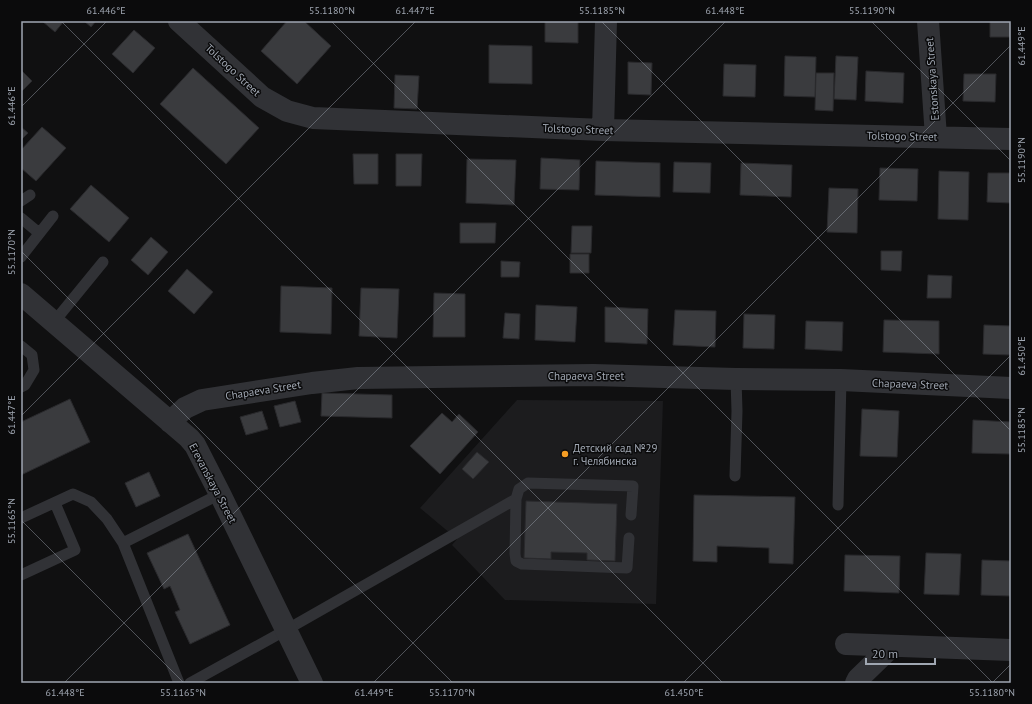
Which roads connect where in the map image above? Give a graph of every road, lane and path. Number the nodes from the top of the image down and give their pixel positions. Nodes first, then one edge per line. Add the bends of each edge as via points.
1 (179, 21) edge
2 (606, 21) edge
3 (928, 21) edge
4 (603, 130) junction
5 (936, 137) junction
6 (1011, 139) edge
7 (53, 216) dead end
8 (21, 218) edge
9 (39, 233) junction
10 (21, 257) edge
11 (103, 262) dead end
12 (21, 294) edge
13 (54, 322) junction
14 (21, 346) edge
15 (736, 379) junction
16 (841, 380) junction
17 (21, 387) edge
18 (1011, 388) edge
19 (170, 422) junction
20 (735, 476) dead end
21 (220, 494) junction
22 (516, 499) junction
23 (55, 502) junction
24 (838, 505) dead end
25 (631, 515) dead end
26 (21, 518) edge
27 (629, 538) dead end
28 (123, 543) junction
29 (21, 575) edge
30 (286, 630) junction
31 (846, 644) dead end
32 (892, 646) junction
33 (1011, 650) edge
34 (179, 683) edge
35 (190, 683) edge
36 (312, 683) edge
37 (856, 683) edge

1 - 4 street, Tolstogo Street via 262,97 287,111 312,118
2 - 4 street
3 - 5 street, Estonskaya Street
4 - 5 street, Tolstogo Street
5 - 6 street, Tolstogo Street
7 - 9 lane
8 - 9 lane
9 - 10 lane
11 - 13 lane
12 - 13 street, Erevanskaya Street
13 - 19 street, Erevanskaya Street
14 - 17 lane via 32,355 34,370 26,385
15 - 16 street, Chapaeva Street
15 - 19 street, Chapaeva Street via 593,375 358,378 202,400 185,408
15 - 20 lane
16 - 18 street, Chapaeva Street
16 - 24 lane
19 - 21 street, Erevanskaya Street via 195,445
21 - 28 lane
21 - 30 street, Erevanskaya Street
22 - 25 lane via 519,489 528,483 633,486
22 - 27 lane via 516,562 627,568
22 - 30 lane
23 - 26 lane
23 - 28 lane via 73,494 91,502 107,519
23 - 29 lane via 75,550
28 - 34 lane
30 - 35 lane
30 - 36 street, Erevanskaya Street
31 - 32 street
32 - 33 street
32 - 37 street

